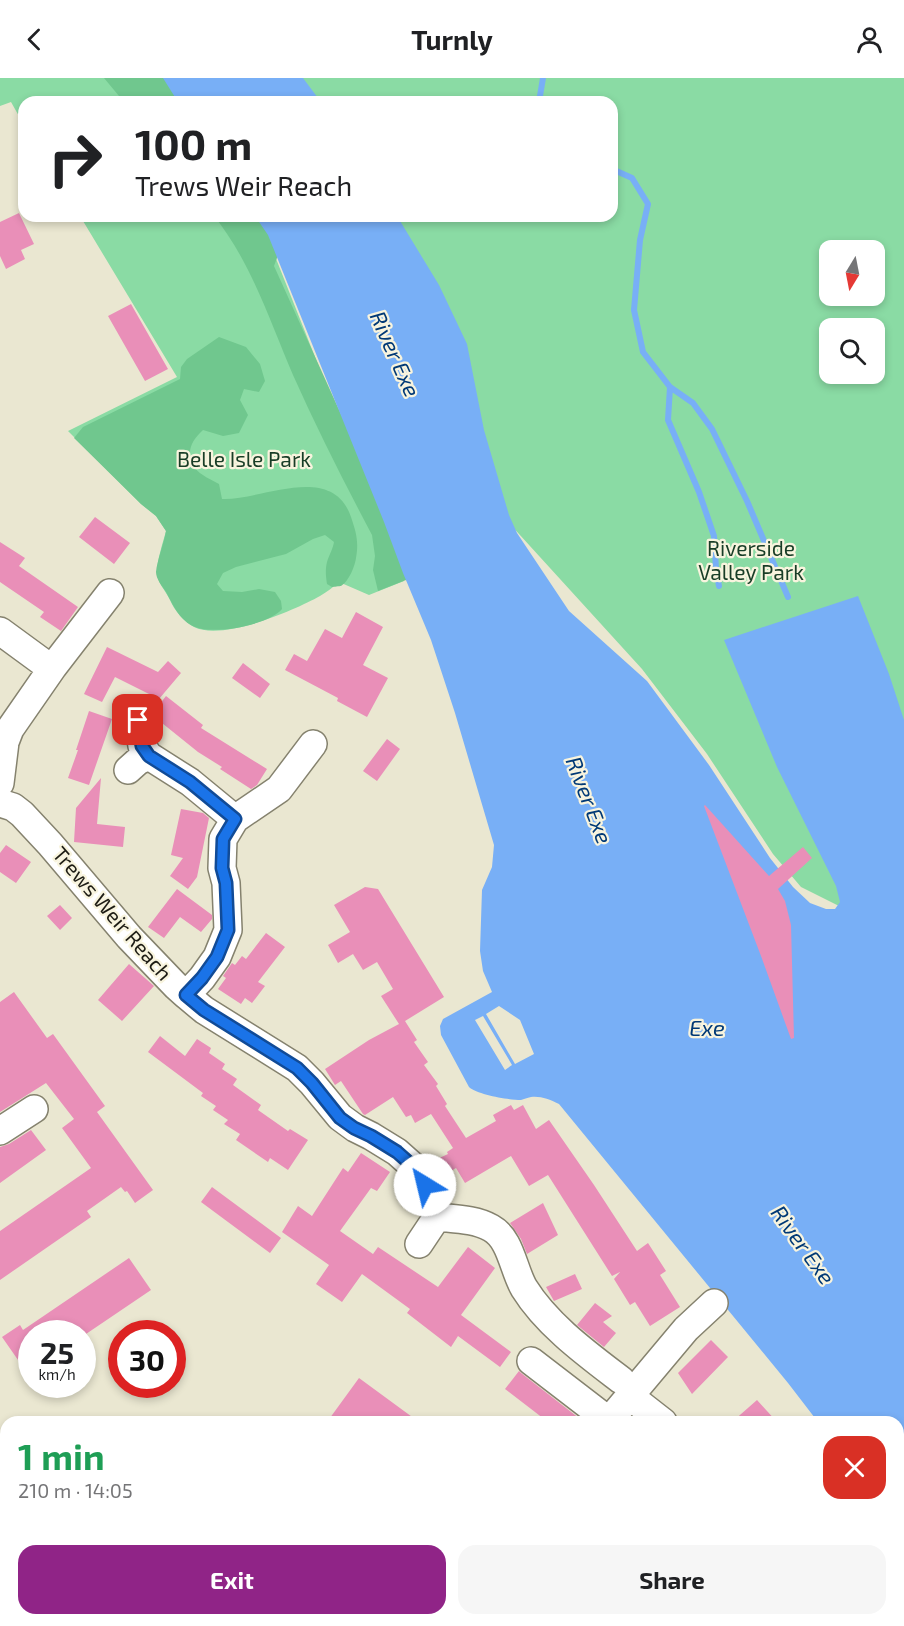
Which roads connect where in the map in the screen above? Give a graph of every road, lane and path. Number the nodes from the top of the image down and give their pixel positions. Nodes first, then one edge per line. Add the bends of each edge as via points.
1 (110, 593) dead end
2 (0, 631) edge
3 (47, 664) junction
4 (0, 719) edge
5 (138, 720) dead end
6 (313, 744) dead end
7 (0, 783) edge
8 (0, 803) edge
9 (235, 819) junction
10 (186, 995) junction
11 (34, 1108) dead end
12 (0, 1131) edge
13 (437, 1217) junction
14 (419, 1244) dead end
15 (714, 1303) dead end
16 (531, 1361) dead end
17 (626, 1388) junction
18 (602, 1416) edge
19 (611, 1416) edge
20 (656, 1416) edge

1 - 3 street
2 - 3 street
3 - 4 street
3 - 7 street via 10,729
5 - 9 street via 142,746 139,763 190,782
6 - 9 street via 279,789
8 - 10 street, Trews Weir Reach via 22,814 129,937
9 - 10 street, Trews Weir Reach via 223,839 228,930 217,957
10 - 13 street via 297,1068 340,1118 397,1152 415,1168
11 - 12 street
13 - 14 street
13 - 17 street via 493,1228 506,1245 524,1287 547,1318
15 - 17 street
16 - 18 street
17 - 19 street
17 - 20 street

